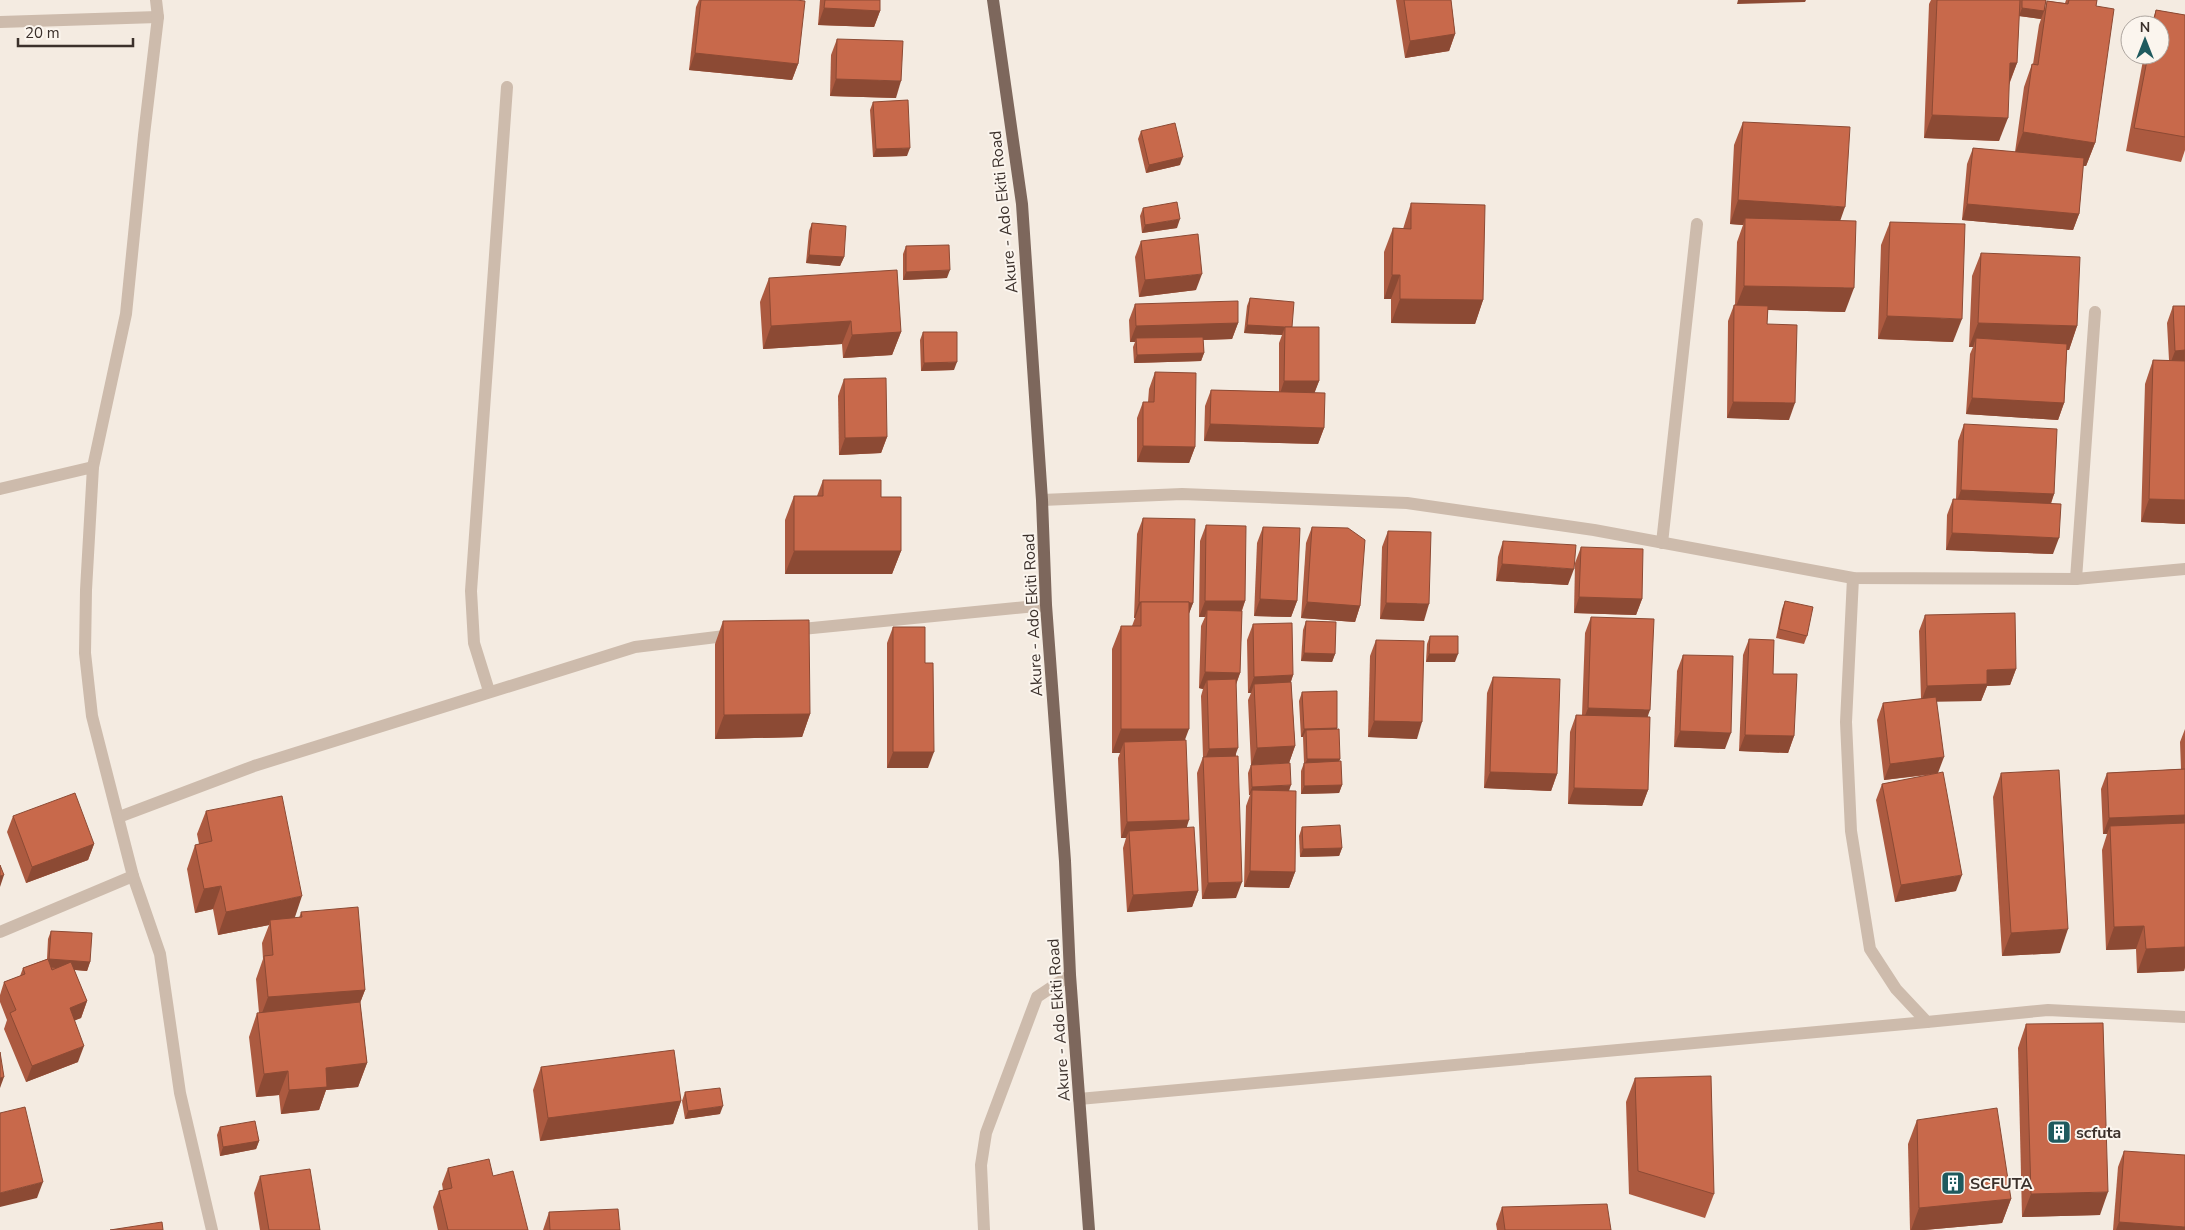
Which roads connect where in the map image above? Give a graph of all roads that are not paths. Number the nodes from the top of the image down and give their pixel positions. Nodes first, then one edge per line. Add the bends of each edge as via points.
1 (156, 0) edge
2 (993, 0) edge
3 (158, 17) junction
4 (0, 22) edge
5 (507, 88) dead end
6 (1697, 224) dead end
7 (2095, 312) dead end
8 (93, 467) junction
9 (0, 489) edge
10 (1042, 500) junction
11 (1662, 543) junction
12 (2185, 569) edge
13 (1853, 578) junction
14 (2076, 580) junction
15 (1046, 605) junction
16 (781, 631) edge
17 (742, 634) edge
18 (488, 691) junction
19 (119, 817) junction
20 (133, 876) junction
21 (0, 932) edge
22 (1070, 975) junction
23 (2185, 1017) edge
24 (1927, 1022) junction
25 (1079, 1099) junction
26 (212, 1230) edge
27 (984, 1230) edge
28 (1089, 1230) edge

1 - 3 street
2 - 10 main road, Akure - Ado Ekiti Road via 1022,204
3 - 4 street
3 - 8 street via 126,314
5 - 18 street via 471,592 474,644
6 - 11 street
7 - 14 street
8 - 9 street
8 - 19 street via 85,653 92,716
10 - 11 street via 1182,494 1407,503
10 - 15 main road, Akure - Ado Ekiti Road
11 - 13 street
12 - 14 street
13 - 14 street
13 - 24 street via 1846,722 1851,830 1870,949 1896,989
15 - 16 street
15 - 22 main road, Akure - Ado Ekiti Road
17 - 18 street via 635,647
18 - 19 street via 254,766
19 - 20 street
20 - 21 street
20 - 26 street via 160,954 180,1093
22 - 25 main road, Akure - Ado Ekiti Road
22 - 27 street via 1037,997 986,1133 981,1165
23 - 24 street via 2048,1010
24 - 25 street
25 - 28 main road, Akure - Ado Ekiti Road

